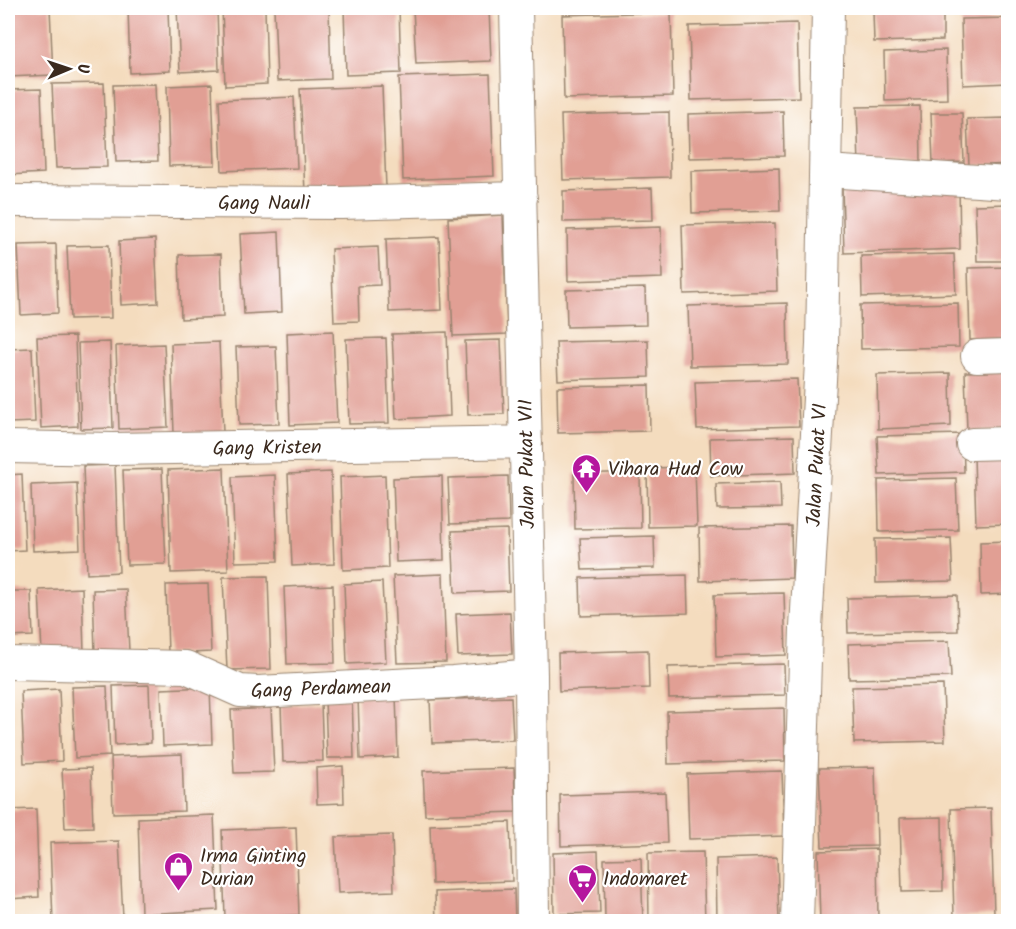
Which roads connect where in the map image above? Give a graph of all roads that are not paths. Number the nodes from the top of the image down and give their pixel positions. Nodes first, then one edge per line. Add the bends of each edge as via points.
1 (516, 8) edge
2 (828, 8) edge
3 (827, 171) junction
4 (1008, 183) edge
5 (521, 198) junction
6 (8, 201) edge
7 (1008, 355) edge
8 (977, 356) dead end
9 (526, 442) junction
10 (1008, 443) edge
11 (972, 444) dead end
12 (8, 447) edge
13 (8, 663) edge
14 (531, 675) junction
15 (533, 921) edge
16 (797, 921) edge

1 - 5 street, Jalan Pukat VII
2 - 3 street, Jalan Pukat VI
3 - 4 street
3 - 16 street, Jalan Pukat VI
5 - 6 street, Gang Nauli
5 - 9 street, Jalan Pukat VII
7 - 8 street
9 - 12 street, Gang Kristen via 113,449
9 - 14 street, Jalan Pukat VII
10 - 11 street
13 - 14 street, Gang Perdamean via 186,667 240,691 258,692
14 - 15 street, Jalan Pukat VII

